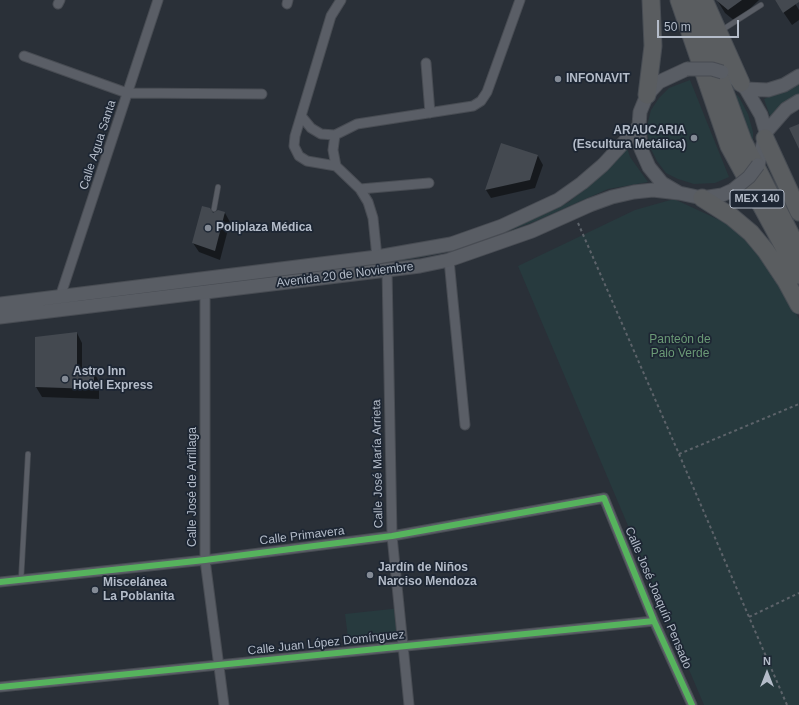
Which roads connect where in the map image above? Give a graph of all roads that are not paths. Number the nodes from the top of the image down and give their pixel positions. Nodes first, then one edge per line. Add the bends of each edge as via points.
1 (158, 0) edge
2 (341, 0) edge
3 (520, 0) edge
4 (651, 0) edge
5 (679, 0) edge
6 (691, 0) edge
7 (704, 0) edge
8 (761, 5) dead end
9 (719, 32) junction
10 (24, 56) dead end
11 (426, 63) dead end
12 (799, 76) edge
13 (744, 86) junction
14 (127, 93) junction
15 (262, 94) dead end
16 (647, 95) junction
17 (799, 101) edge
18 (430, 113) junction
19 (302, 117) junction
20 (639, 126) junction
21 (335, 135) junction
22 (766, 135) junction
23 (336, 166) junction
24 (430, 183) dead end
25 (218, 187) dead end
26 (360, 189) junction
27 (679, 193) junction
28 (702, 198) junction
29 (214, 209) dead end
30 (799, 212) edge
31 (799, 251) edge
32 (377, 256) junction
33 (449, 260) junction
34 (387, 269) junction
35 (799, 275) edge
36 (205, 293) junction
37 (60, 297) junction
38 (0, 304) edge
39 (799, 305) edge
40 (0, 317) edge
41 (465, 425) dead end
42 (28, 454) dead end
43 (604, 498) joint
44 (392, 536) junction
45 (206, 560) junction
46 (21, 581) junction
47 (0, 582) edge
48 (654, 621) junction
49 (402, 645) junction
50 (219, 666) junction
51 (0, 687) edge
52 (224, 705) edge
53 (409, 705) edge
54 (692, 705) edge

1 - 14 street, Calle Agua Santa
2 - 19 street via 332,16
3 - 18 street via 487,92 481,101 473,106
4 - 16 highway via 653,46
5 - 35 highway, MEX 140 via 729,146
6 - 31 highway, MEX 140 via 740,135
7 - 9 highway
8 - 9 lane
9 - 13 highway
10 - 14 street
11 - 18 street
12 - 13 main road via 784,85 768,90
13 - 16 main road, bridge via 722,72 712,69 687,69 659,82
13 - 22 main road via 761,115
14 - 15 street
14 - 37 street, Calle Agua Santa
16 - 20 main road via 640,112
17 - 22 main road via 786,109
18 - 21 street via 357,124
19 - 21 street via 311,128 321,134
19 - 23 street via 294,146 299,156 307,161
20 - 27 main road via 641,149 648,167 662,182
20 - 32 main road, Avenida 20 de Noviembre via 603,165 558,200 502,226 451,244
21 - 23 street via 333,150
22 - 28 main road, bridge via 758,165 749,178 722,195
22 - 30 highway
23 - 26 street
24 - 26 street
25 - 29 lane
26 - 32 street via 373,218
27 - 28 main road
27 - 33 main road, Avenida 20 de Noviembre via 653,190 612,197 532,232
28 - 39 highway via 751,233 766,251
32 - 37 main road, Avenida 20 de Noviembre
33 - 34 main road, Avenida 20 de Noviembre
33 - 41 street
34 - 36 main road, Avenida 20 de Noviembre
34 - 44 street, Calle José María Arrieta
36 - 40 main road, Avenida 20 de Noviembre
36 - 45 street, Calle José de Arrillaga
37 - 38 main road, Avenida 20 de Noviembre
42 - 46 lane
43 - 44 street, Calle Primavera
43 - 48 street, Calle José Joaquín Pensado
44 - 45 street, Calle Primavera
44 - 49 street, Calle José María Arrieta
45 - 46 street, Calle Primavera
45 - 50 street, Calle José de Arrillaga
46 - 47 street, Calle Primavera
48 - 49 street, Calle Juan López Domínguez
48 - 54 street, Calle José Joaquín Pensado
49 - 50 street, Calle Juan López Domínguez
49 - 53 street, Calle José María Arrieta
50 - 51 street, Calle Juan López Domínguez
50 - 52 street, Calle José de Arrillaga

